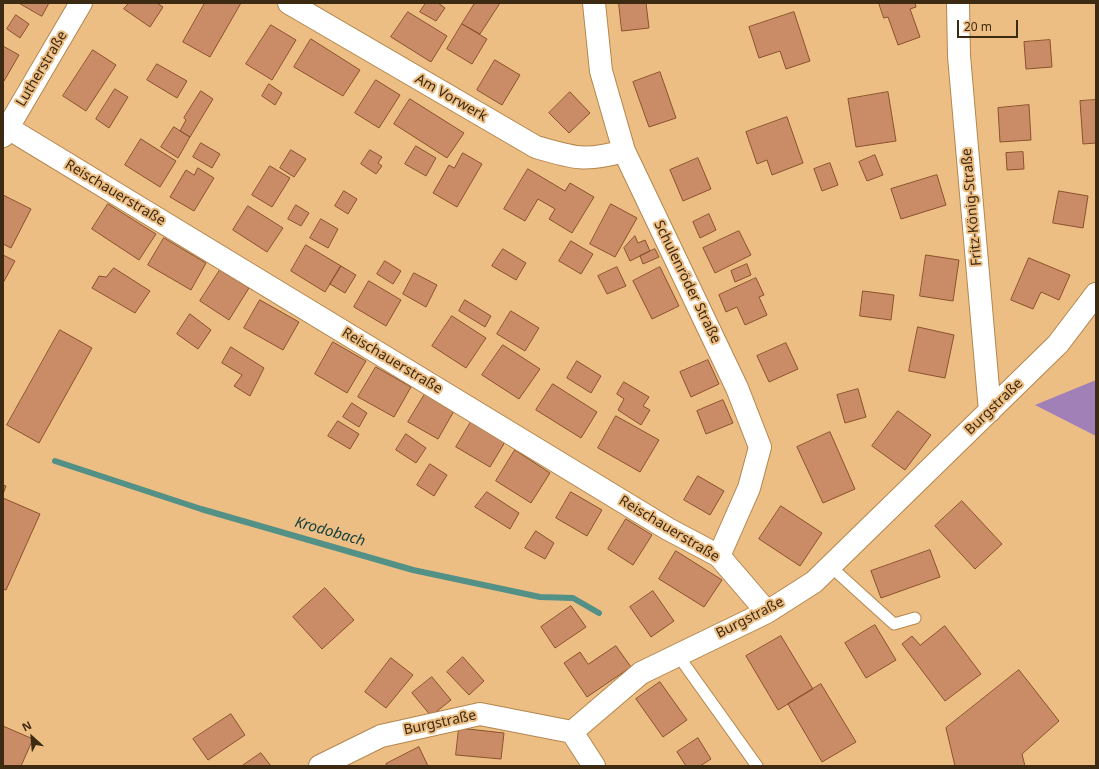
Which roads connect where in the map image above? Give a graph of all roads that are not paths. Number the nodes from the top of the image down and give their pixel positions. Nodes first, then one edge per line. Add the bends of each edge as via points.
1 (81, 3) edge
2 (289, 3) edge
3 (594, 3) edge
4 (958, 3) edge
5 (4, 129) edge
6 (624, 150) junction
7 (1096, 294) edge
8 (990, 411) junction
9 (719, 556) junction
10 (830, 566) junction
11 (767, 612) junction
12 (915, 618) dead end
13 (677, 654) junction
14 (572, 732) junction
15 (320, 766) edge
16 (594, 766) edge
17 (757, 766) edge

1 - 5 street, Lutherstraße
2 - 6 street, Am Vorwerk via 536,147 573,158 602,157
3 - 6 street, Schulenröder Straße via 601,71
4 - 8 street, Fritz-König-Straße via 959,56
5 - 9 street, Reischauerstraße via 668,529
6 - 9 street, Schulenröder Straße via 737,388 760,447 749,488
7 - 8 street, Burgstraße via 1058,344
8 - 10 street, Burgstraße
9 - 11 street, Reischauerstraße
10 - 11 street, Burgstraße via 814,582
10 - 12 lane via 894,624
11 - 13 street, Burgstraße
13 - 14 street, Burgstraße via 640,673
13 - 17 lane
14 - 15 street, Burgstraße via 480,714 382,736
14 - 16 street

